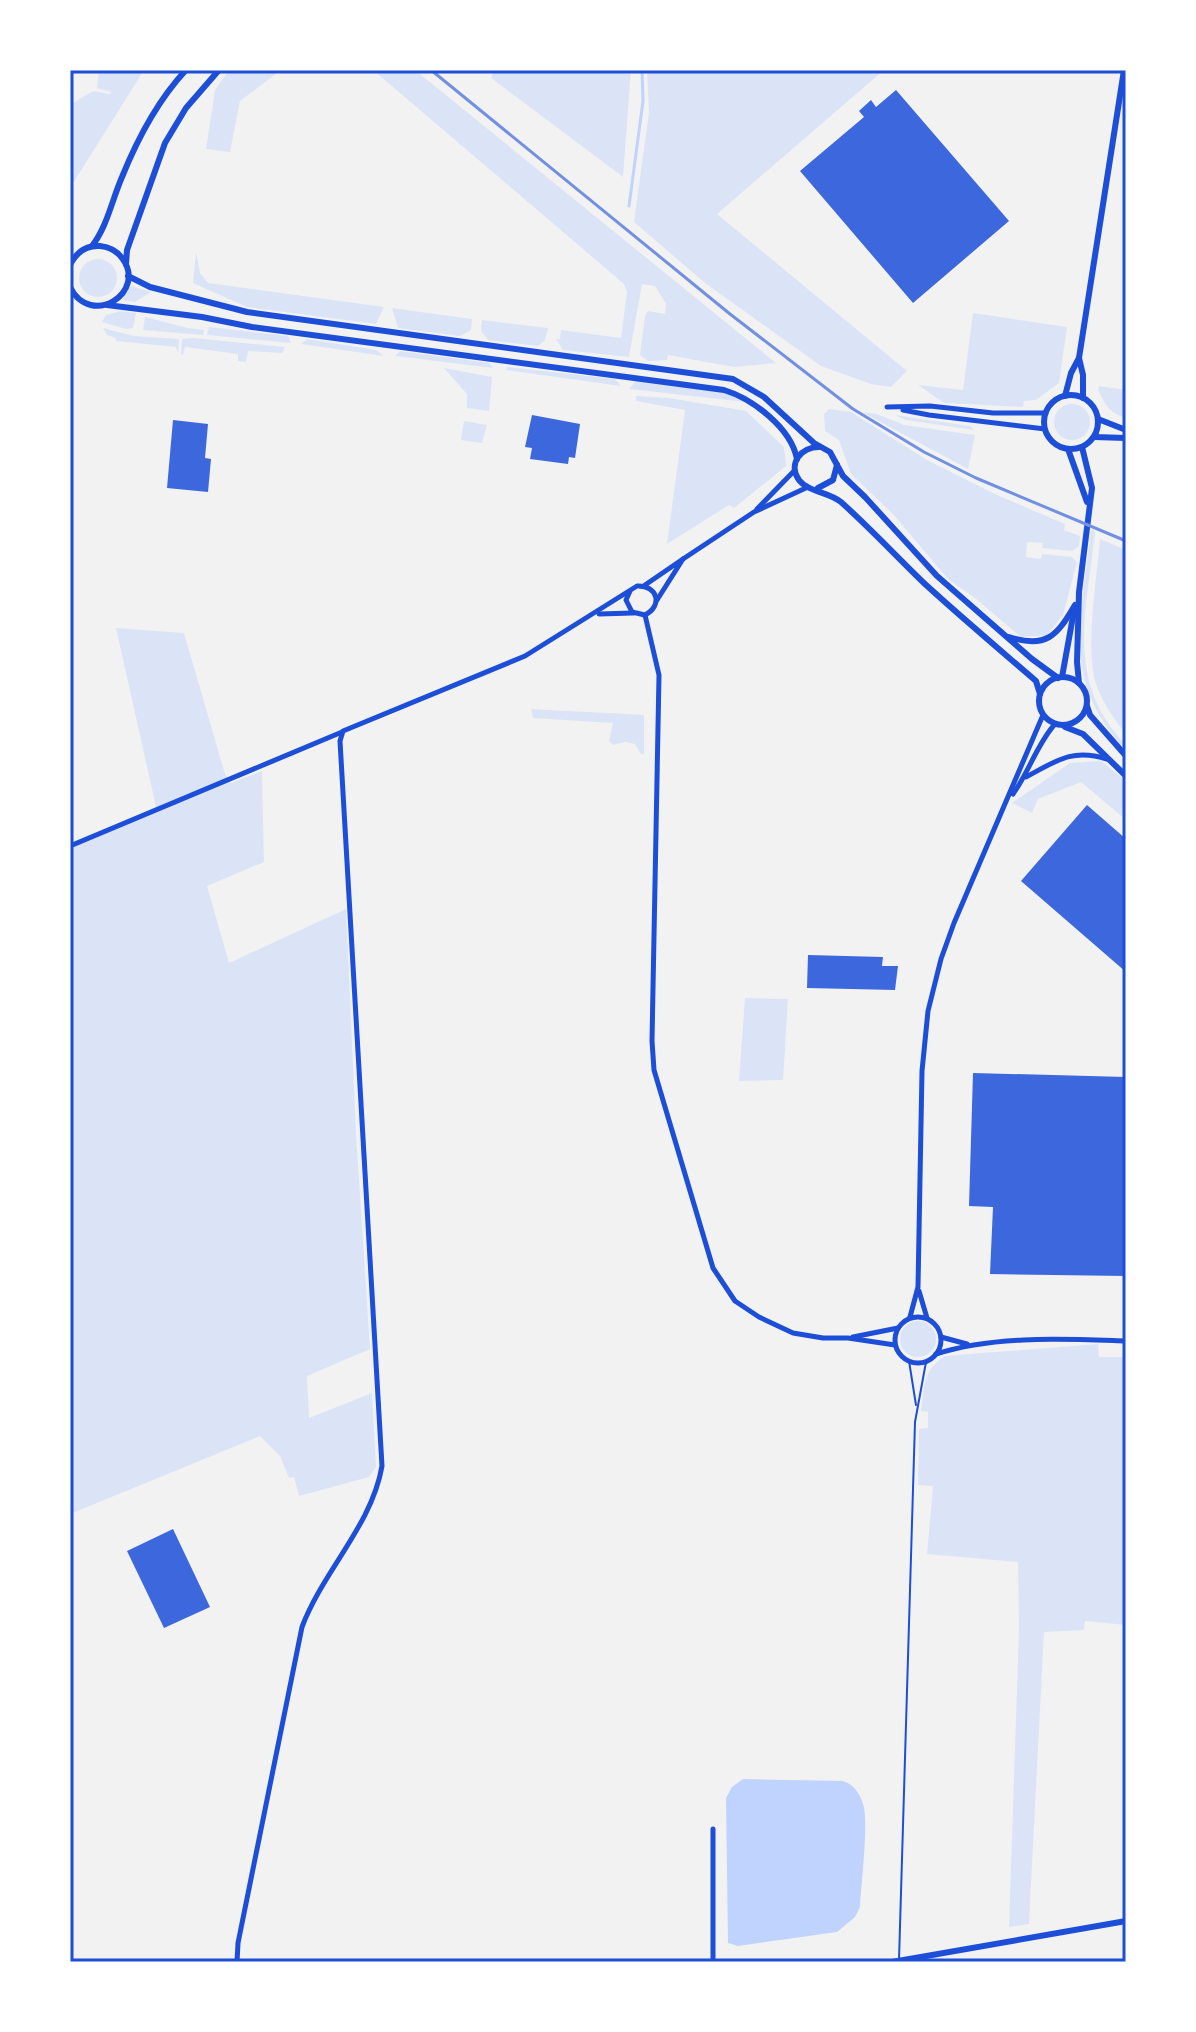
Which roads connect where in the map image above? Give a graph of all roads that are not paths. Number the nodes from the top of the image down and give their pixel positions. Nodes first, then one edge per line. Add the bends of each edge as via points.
1 (186, 70) edge
2 (219, 70) edge
3 (1124, 70) edge
4 (92, 246) junction
5 (73, 256) edge
6 (126, 264) junction
7 (70, 265) edge
8 (128, 276) junction
9 (70, 288) edge
10 (107, 305) junction
11 (1079, 358) junction
12 (1065, 396) junction
13 (1083, 398) junction
14 (1046, 413) junction
15 (1098, 419) junction
16 (1045, 429) junction
17 (1126, 430) edge
18 (1094, 437) junction
19 (1126, 438) edge
20 (821, 447) junction
21 (1082, 447) junction
22 (1068, 449) junction
23 (797, 459) junction
24 (837, 465) junction
25 (795, 470) junction
26 (812, 488) junction
27 (1088, 506) junction
28 (754, 512) junction
29 (683, 559) junction
30 (644, 586) junction
31 (630, 591) junction
32 (1079, 592) junction
33 (657, 601) junction
34 (1075, 605) junction
35 (634, 613) junction
36 (594, 614) junction
37 (645, 615) junction
38 (1003, 635) junction
39 (1060, 677) junction
40 (1079, 683) junction
41 (1040, 694) junction
42 (1087, 706) junction
43 (1043, 715) junction
44 (1056, 724) junction
45 (343, 731) junction
46 (1126, 756) edge
47 (1107, 759) junction
48 (1126, 776) edge
49 (1025, 777) junction
50 (1008, 801) junction
51 (70, 846) edge
52 (918, 1287) junction
53 (910, 1317) junction
54 (927, 1318) junction
55 (898, 1328) junction
56 (941, 1337) junction
57 (848, 1338) junction
58 (1126, 1341) edge
59 (895, 1345) junction
60 (972, 1345) junction
61 (936, 1354) junction
62 (909, 1361) junction
63 (926, 1362) junction
64 (916, 1410) junction
65 (713, 1829) dead end
66 (1126, 1921) edge
67 (899, 1961) edge
68 (237, 1962) edge
69 (713, 1962) edge
70 (892, 1962) edge

1 - 4 main road via 141,137
2 - 6 main road via 165,143
3 - 11 main road
4 - 5 main road
4 - 6 main road via 114,251
5 - 7 main road
6 - 8 main road
8 - 10 main road via 122,294
8 - 20 main road via 150,287 247,312 733,379 764,397
9 - 10 main road via 88,304
10 - 23 main road via 724,390 751,403 786,435
11 - 12 main road
11 - 13 main road
12 - 13 main road
12 - 14 main road
13 - 15 main road
14 - 16 main road
14 - 16 street via 890,407
15 - 17 main road
15 - 18 main road
16 - 22 main road via 1053,443
18 - 19 main road
18 - 21 main road
20 - 23 main road via 807,448
20 - 24 main road
21 - 22 main road
21 - 27 main road via 1092,488
22 - 27 main road
23 - 25 main road
24 - 26 main road via 830,483
24 - 38 main road via 937,576
25 - 26 main road
25 - 28 street
26 - 28 street
26 - 41 main road via 849,509 1036,681
27 - 32 main road
28 - 29 street
29 - 30 street
29 - 33 street
30 - 31 street
30 - 33 street
31 - 35 street via 627,604
31 - 36 street
32 - 34 main road
32 - 40 main road
33 - 37 street
34 - 38 main road via 1049,638 1033,643
34 - 39 main road
35 - 36 street
35 - 37 street
36 - 45 street via 525,656
37 - 57 street via 659,675 652,1041 659,1091 723,1286 735,1301 776,1327
38 - 39 main road
39 - 40 main road
39 - 41 main road
40 - 42 main road
41 - 43 main road
42 - 44 main road via 1075,723
42 - 46 main road
43 - 44 main road
43 - 50 street
44 - 47 main road via 1083,734
44 - 49 street
45 - 51 street
45 - 68 street via 340,754 382,1466 365,1513 302,1627
47 - 48 main road
47 - 49 street via 1078,754 1056,759
49 - 50 street
50 - 52 street via 954,923 928,1011
52 - 53 street
52 - 54 street
53 - 54 street
53 - 55 street
54 - 56 street
55 - 57 street
55 - 59 street
56 - 60 street
56 - 61 street
57 - 59 street
58 - 60 street
59 - 62 street
60 - 61 street
61 - 63 street
62 - 63 street
62 - 64 lane
63 - 64 lane
64 - 67 lane
65 - 69 street
66 - 67 main road
67 - 70 main road

